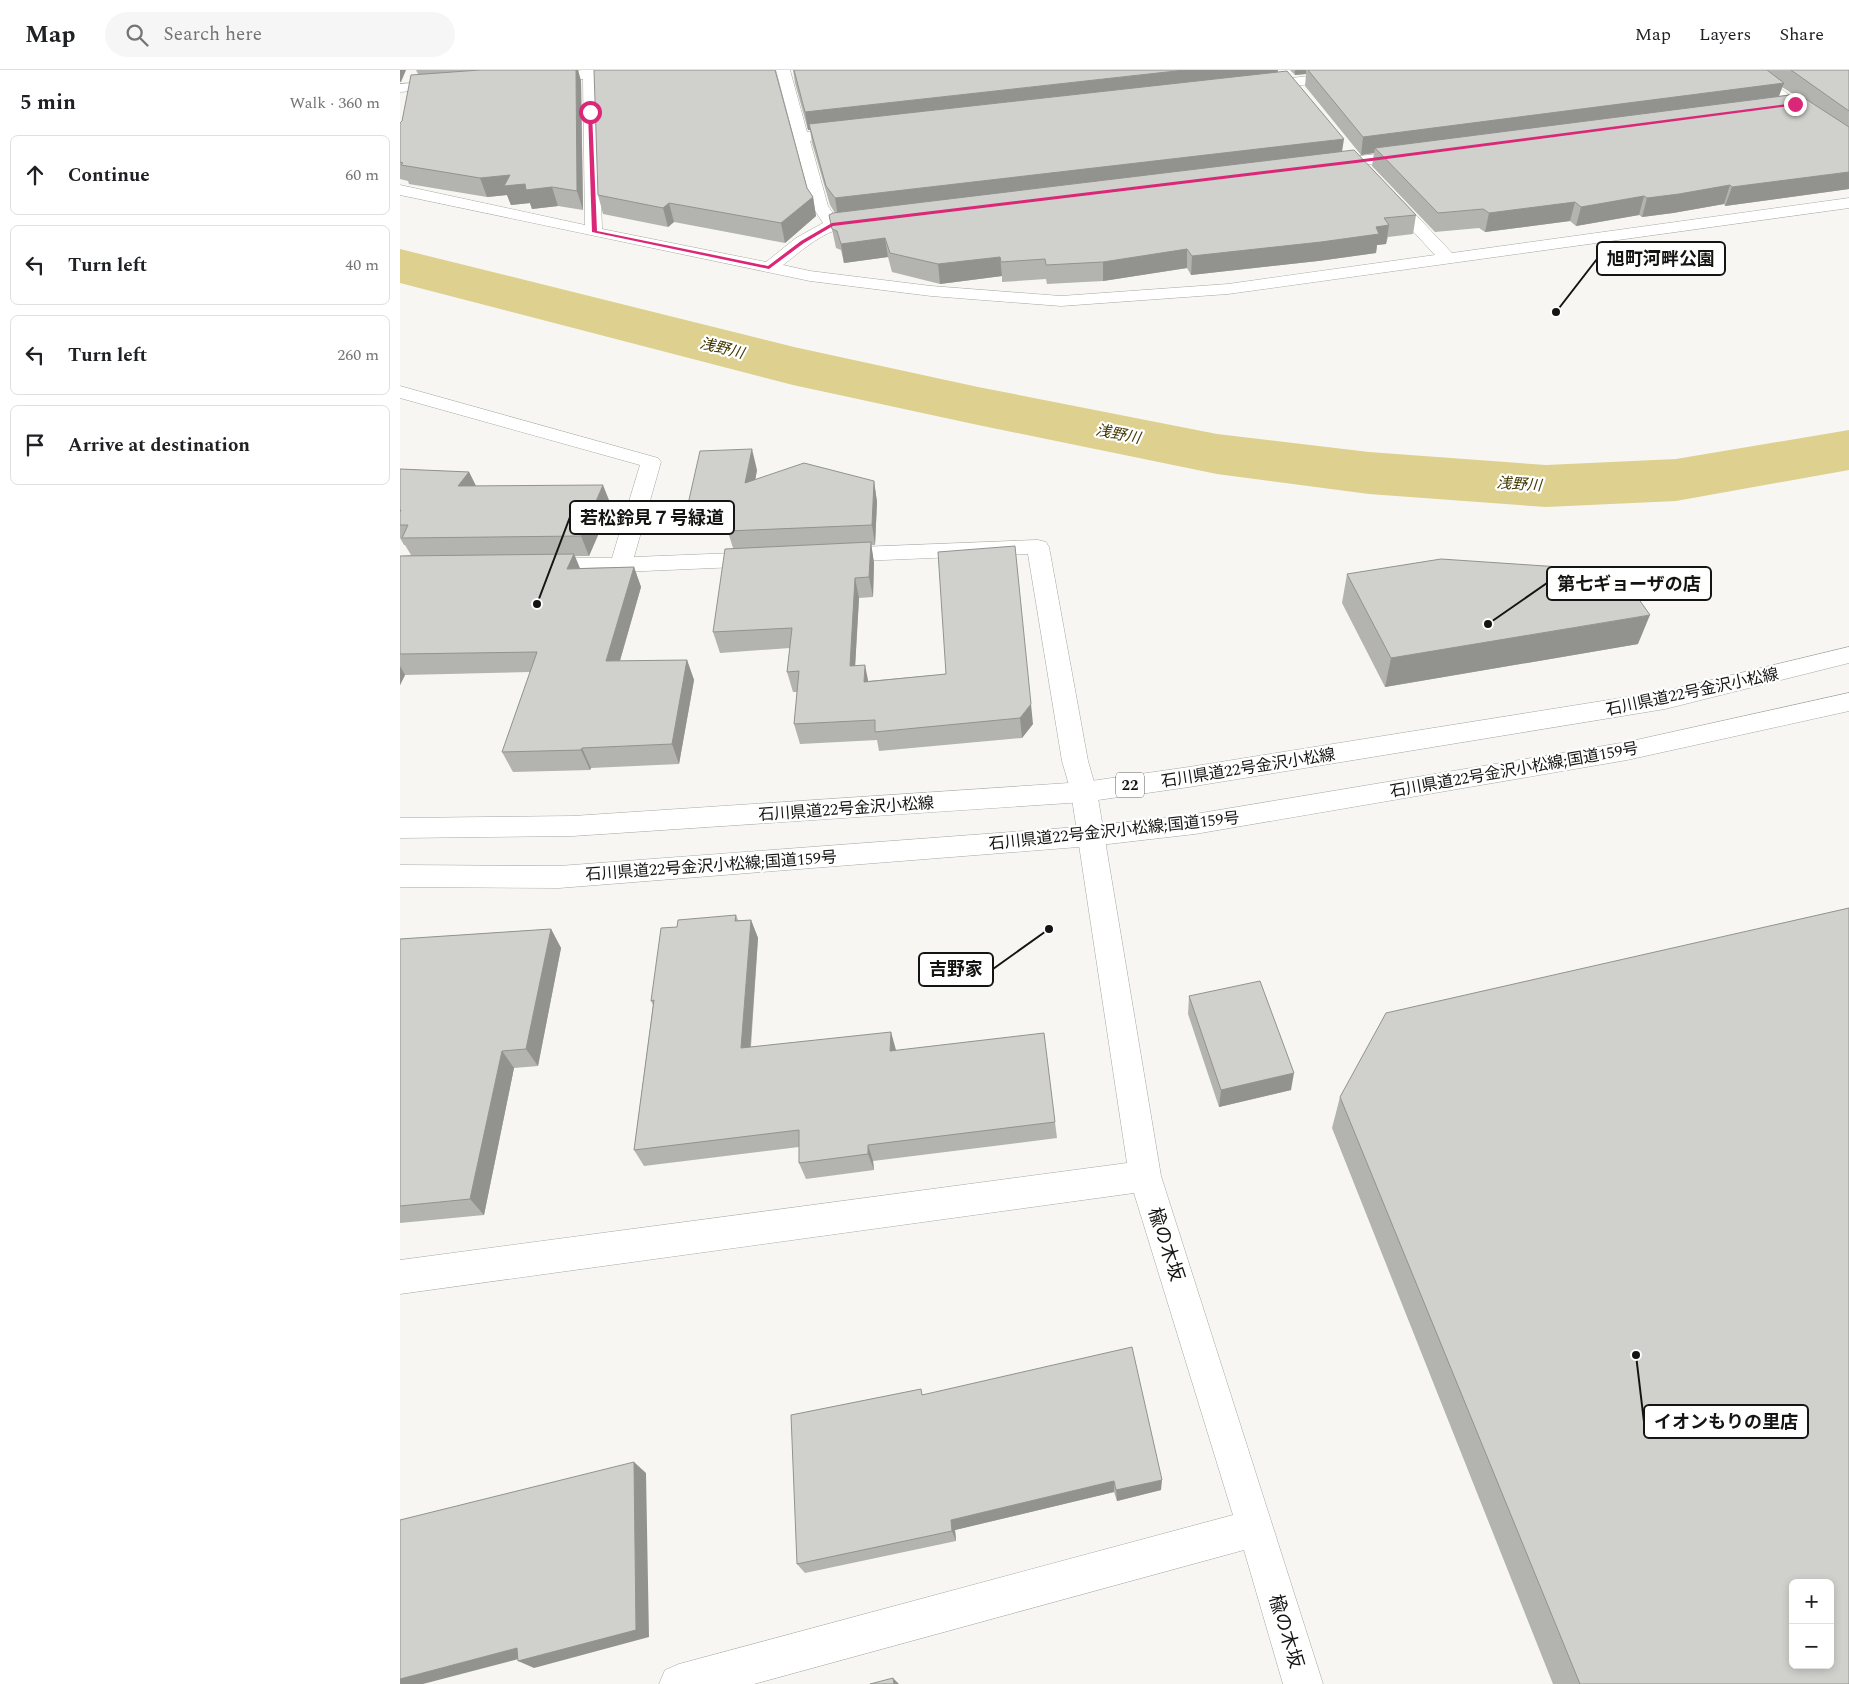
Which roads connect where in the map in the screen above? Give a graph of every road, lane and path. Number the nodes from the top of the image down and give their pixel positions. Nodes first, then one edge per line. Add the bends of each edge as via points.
1 (414, 70) edge
2 (646, 70) edge
3 (783, 70) edge
4 (1280, 70) edge
5 (1398, 70) edge
6 (1748, 70) edge
7 (590, 72) edge
8 (533, 78) edge
9 (1291, 82) junction
10 (458, 84) edge
11 (405, 88) edge
12 (1242, 88) edge
13 (1303, 97) edge
14 (1795, 104) junction
15 (407, 105) edge
16 (1759, 110) edge
17 (1811, 116) edge
18 (860, 131) edge
19 (802, 138) junction
20 (1344, 147) edge
21 (1423, 153) edge
22 (1356, 162) junction
23 (1307, 168) edge
24 (400, 190) edge
25 (1849, 203) edge
26 (882, 219) edge
27 (832, 225) junction
28 (594, 232) junction
29 (1446, 257) junction
30 (769, 268) junction
31 (400, 392) edge
32 (816, 556) edge
33 (777, 558) edge
34 (621, 565) junction
35 (525, 566) edge
36 (1849, 655) edge
37 (1849, 702) edge
38 (1084, 792) junction
39 (400, 828) edge
40 (1091, 836) junction
41 (400, 876) edge
42 (1145, 1176) junction
43 (400, 1276) edge
44 (1256, 1528) junction
45 (679, 1684) edge
46 (1303, 1684) edge

1 - 11 street
2 - 7 street
3 - 19 street
4 - 9 street
5 - 9 street
6 - 14 street
7 - 8 street
7 - 28 street
9 - 12 street
9 - 13 street
10 - 11 street
11 - 15 street
14 - 16 street
14 - 17 street
18 - 19 street
19 - 27 street via 820,206
20 - 22 street
21 - 22 street
22 - 23 street
22 - 29 street
24 - 28 street
25 - 29 street
26 - 27 street
27 - 30 street via 802,242
28 - 30 street
29 - 30 street via 1228,288 1061,301 930,291
31 - 34 street via 651,462
32 - 38 street, 楡の木坂 via 1038,547 1075,760
33 - 34 street
34 - 35 street
36 - 38 street, 石川県道22号金沢小松線 / 22 via 1665,700
37 - 40 street, 石川県道22号金沢小松線;国道159号 via 1627,751 1194,824
38 - 39 street, 石川県道22号金沢小松線 / 22 via 573,826
38 - 40 street, 楡の木坂
40 - 41 street, 石川県道22号金沢小松線;国道159号 via 560,877
40 - 42 street, 楡の木坂
42 - 43 street
42 - 44 street, 楡の木坂
44 - 45 street
44 - 46 street, 楡の木坂

